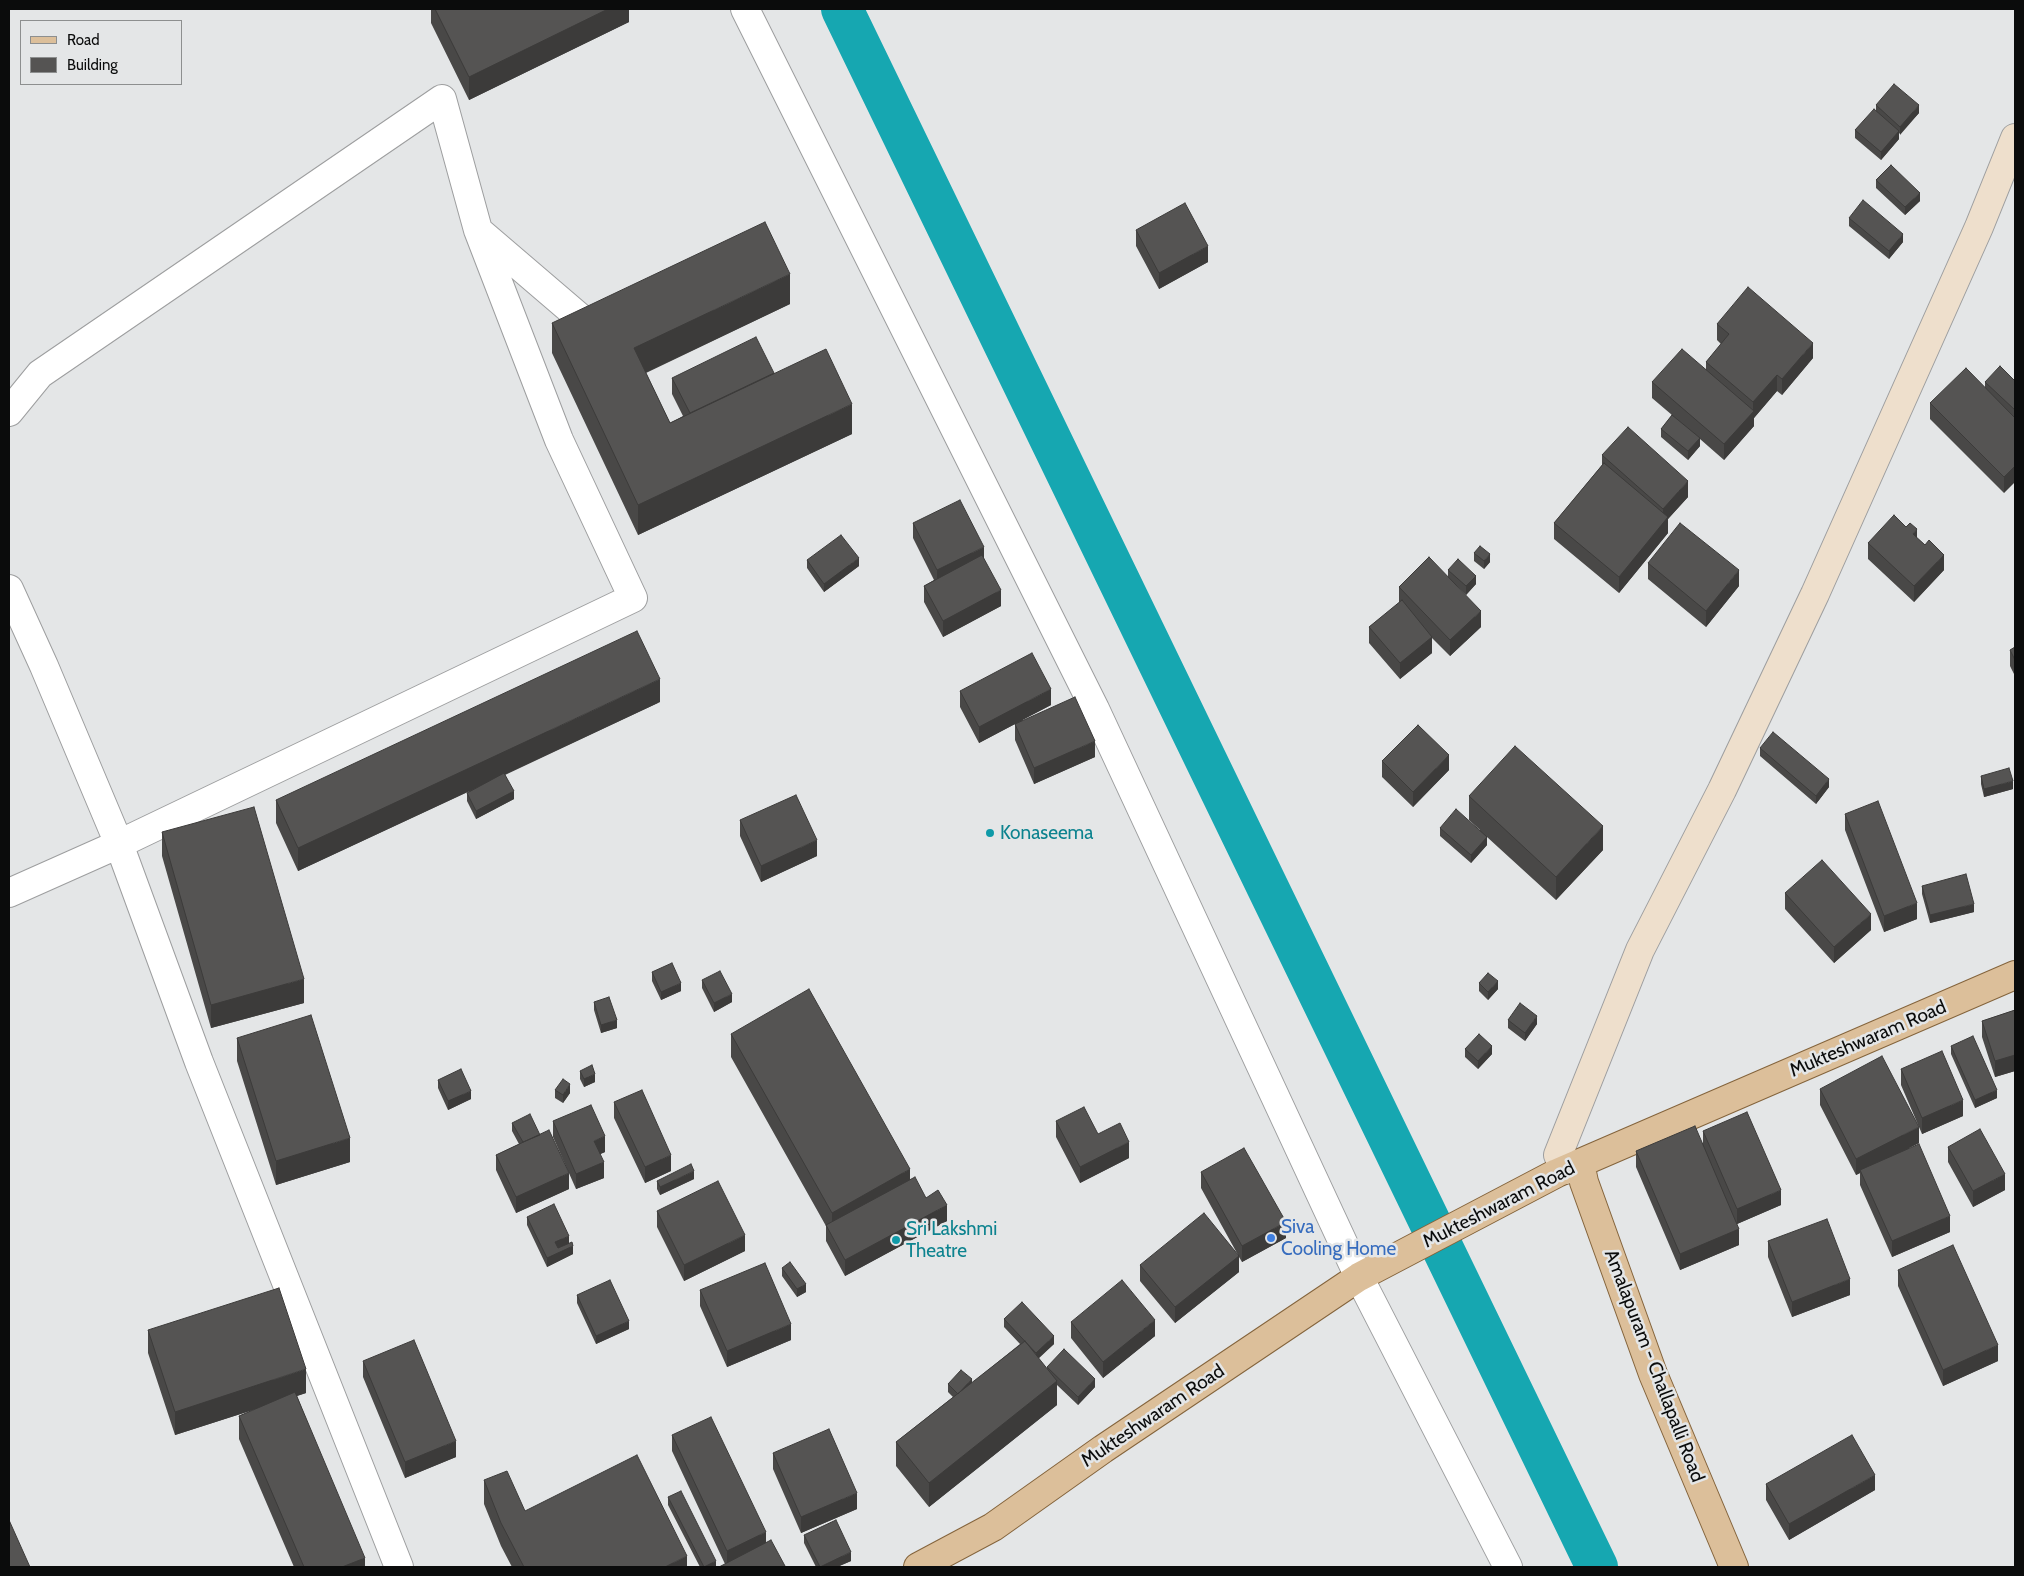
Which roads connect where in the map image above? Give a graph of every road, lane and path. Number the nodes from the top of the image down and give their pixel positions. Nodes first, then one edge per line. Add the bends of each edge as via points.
1 (745, 9) edge
2 (2015, 138) edge
3 (478, 230) junction
4 (585, 322) edge
5 (9, 412) edge
6 (9, 589) edge
7 (119, 844) junction
8 (9, 893) edge
9 (2015, 976) edge
10 (1573, 1167) junction
11 (1359, 1277) junction
12 (399, 1567) edge
13 (918, 1567) edge
14 (1508, 1567) edge
15 (1734, 1567) edge

1 - 11 street via 1095,709
2 - 10 main road via 1815,594 1722,790 1640,950 1558,1155
3 - 4 street
3 - 5 street via 442,99 40,374
3 - 7 street via 559,440 632,598
6 - 7 street
7 - 8 street
7 - 12 street via 199,1062
9 - 10 main road, Mukteshwaram Road
10 - 11 main road, Mukteshwaram Road
10 - 15 main road, Amalapuram - Challapalli Road via 1584,1182 1653,1374
11 - 13 main road, Mukteshwaram Road via 993,1527
11 - 14 street

